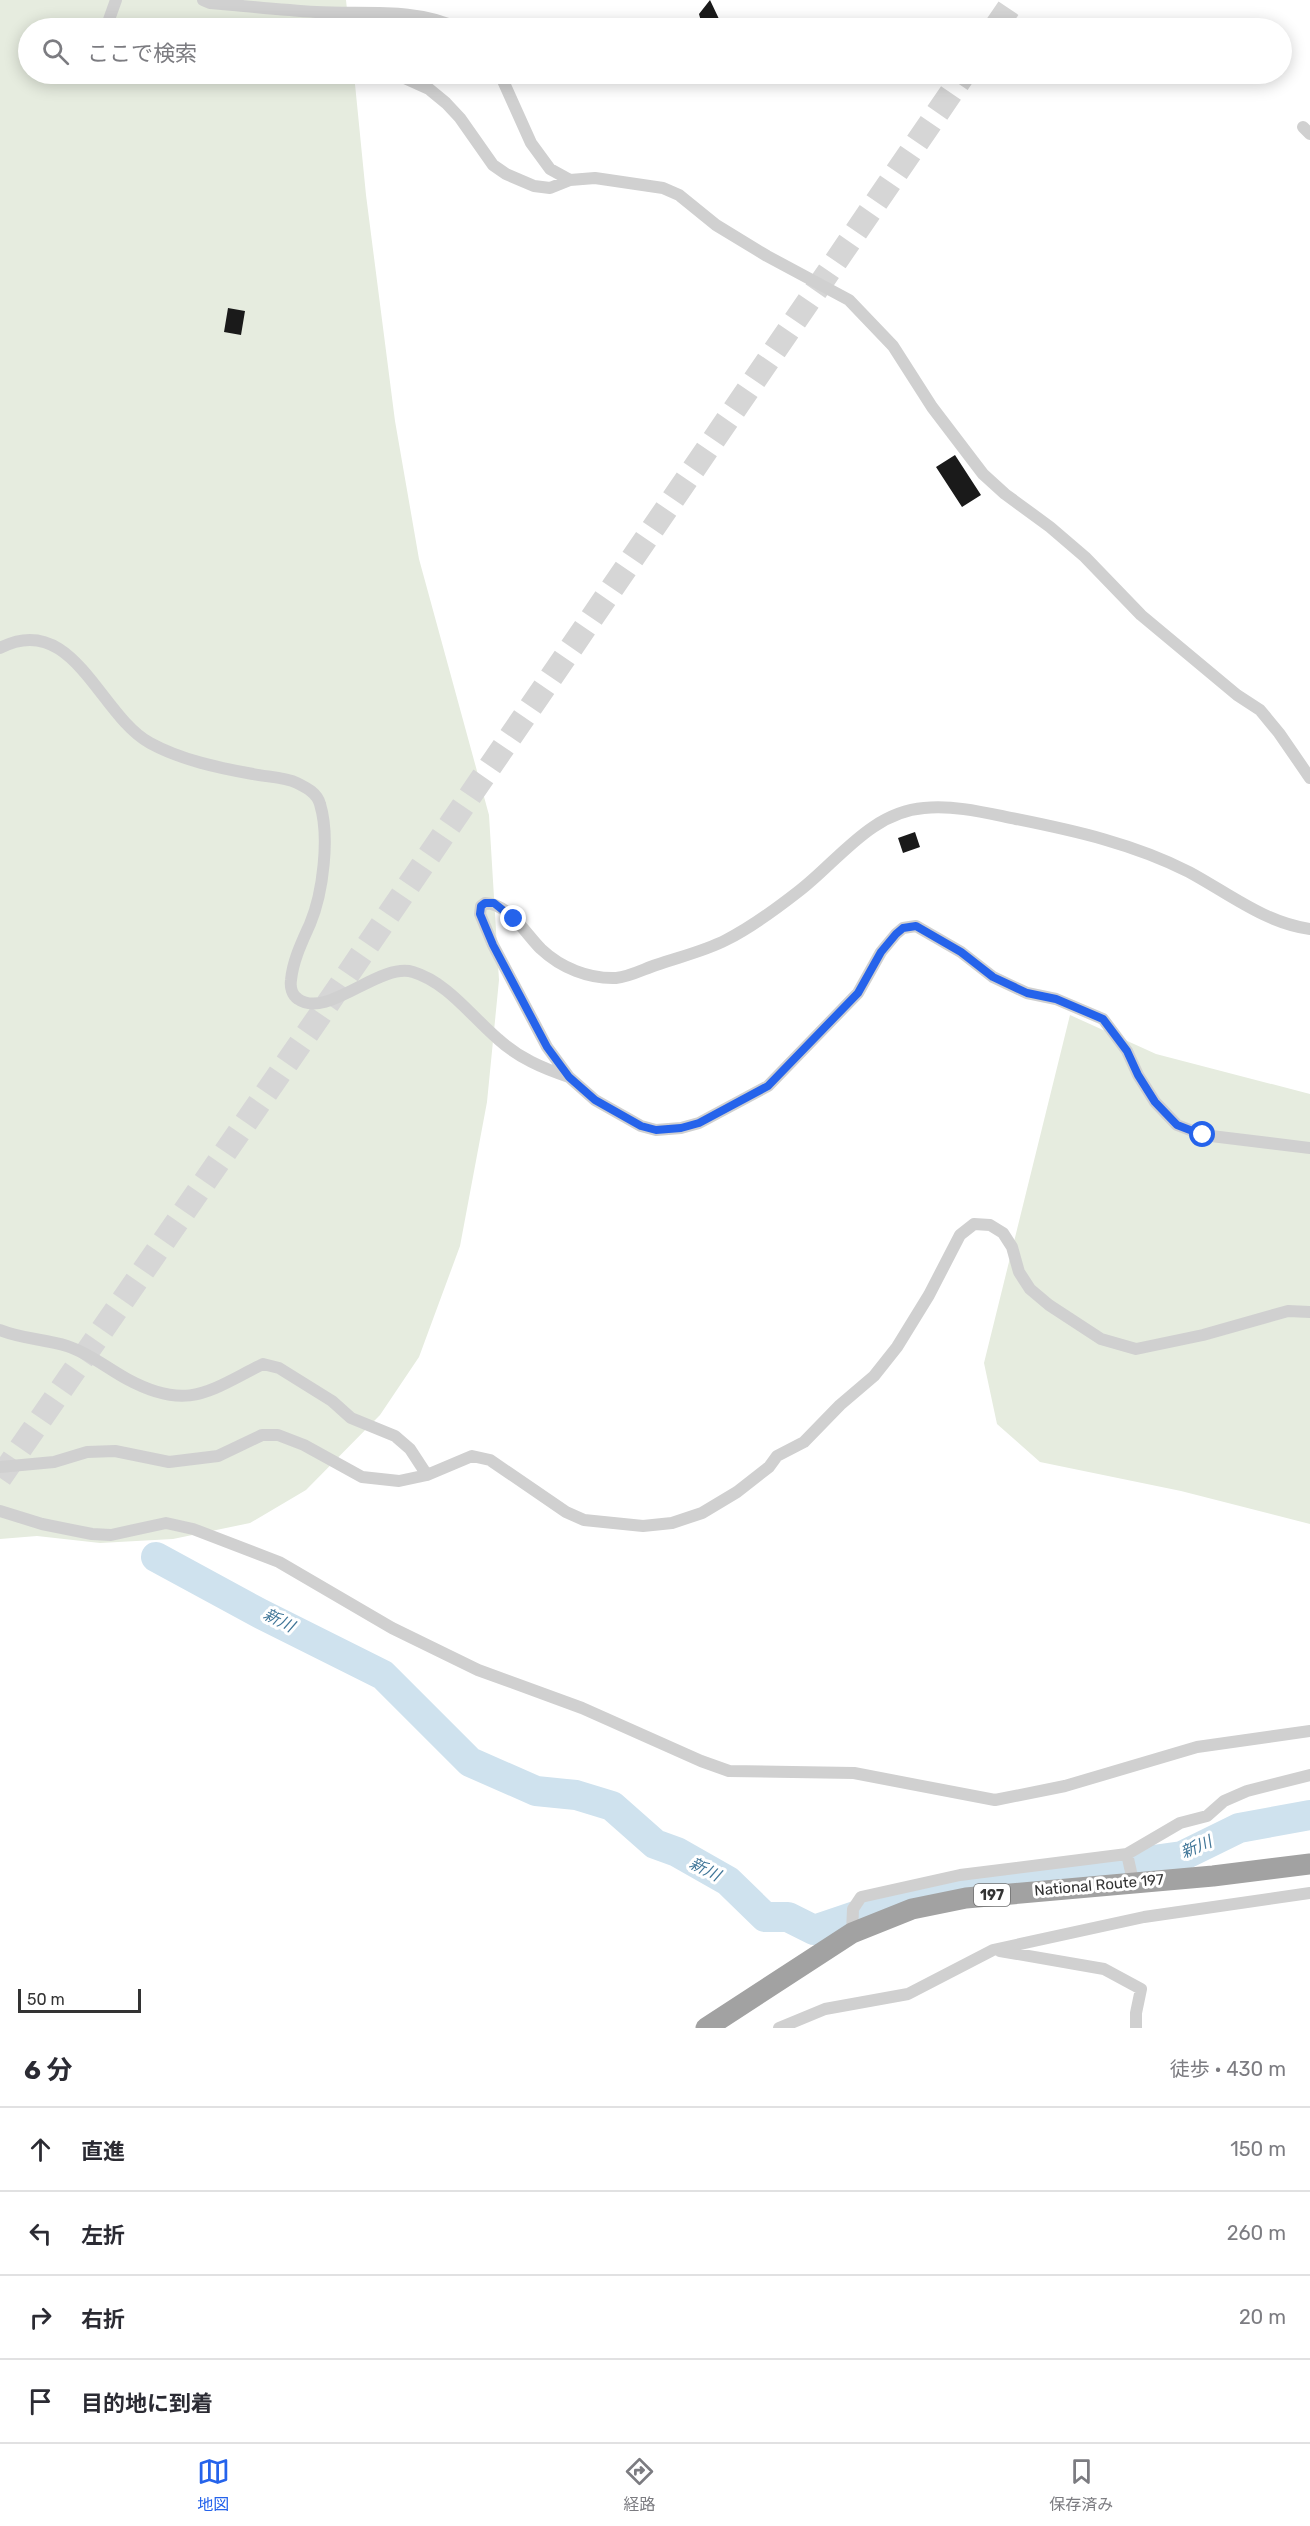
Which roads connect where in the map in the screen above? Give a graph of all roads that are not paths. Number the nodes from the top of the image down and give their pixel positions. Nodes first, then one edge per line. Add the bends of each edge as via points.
1 (116, 0) edge
2 (204, 0) edge
3 (110, 18) edge
4 (418, 18) edge
5 (417, 84) edge
6 (504, 84) edge
7 (570, 180) junction
8 (0, 648) edge
9 (1310, 778) edge
10 (1310, 928) edge
11 (569, 1077) junction
12 (1310, 1148) edge
13 (1310, 1311) edge
14 (0, 1330) edge
15 (0, 1467) edge
16 (427, 1474) junction
17 (0, 1511) edge
18 (1310, 1731) edge
19 (1310, 1774) edge
20 (1126, 1854) junction
21 (1310, 1864) edge
22 (1132, 1881) junction
23 (1310, 1893) edge
24 (852, 1933) junction
25 (993, 1950) junction
26 (706, 2028) edge
27 (779, 2028) edge
28 (1136, 2028) edge

1 - 3 street
2 - 4 street
5 - 7 street via 446,103 494,165 506,174 550,188
6 - 7 street via 531,143 550,169
7 - 9 street via 595,178 663,188 679,195 726,231 849,300 893,346 932,407 983,474 1085,557 1141,615 1237,696 1260,710
8 - 11 street via 31,639 62,650 79,663 111,707 148,742 174,754 236,771 295,782 314,793 320,802 324,851 311,922 298,948 291,980 291,992 299,1000 324,1002 381,977 412,972 437,984 524,1059
10 - 11 street via 1283,922 1188,872 1083,832 961,808 902,812 882,821 801,890 724,941 619,978 591,978 559,963 494,903 481,906 480,914 493,945 547,1047
11 - 12 street via 595,1100 641,1126 656,1130 699,1123 768,1086 858,993 896,934 916,926 961,952 993,977 1103,1019 1127,1051 1155,1102 1177,1125 1203,1135
13 - 16 street via 1288,1311 1136,1349 1101,1339 1049,1305 1030,1289 1019,1272 1003,1233 990,1225 974,1224 960,1235 924,1303 874,1376 804,1442 777,1456 737,1492 702,1513 672,1523 644,1526 584,1520 490,1460 472,1456
14 - 16 street via 19,1338 66,1346 128,1380 180,1397 201,1395 263,1364 279,1368 332,1401 351,1418 395,1436 410,1449
15 - 16 street via 115,1451 169,1462 218,1456 262,1435 278,1435 362,1477 399,1481
17 - 18 street via 92,1534 111,1535 166,1523 193,1529 279,1562 392,1628 478,1670 582,1708 729,1771 854,1773 995,1800 1065,1786 1197,1747
19 - 20 street via 1247,1791 1224,1801 1207,1816 1180,1823
20 - 22 street
20 - 24 street via 960,1875 861,1897 854,1909
21 - 22 highway, National Route 197 / 197
22 - 24 highway, National Route 197 / 197 via 966,1898 912,1909
23 - 25 street via 1144,1917
24 - 26 highway, National Route 197 / 197
25 - 27 street via 908,1994 825,2009
25 - 28 street via 1104,1969 1141,1989

